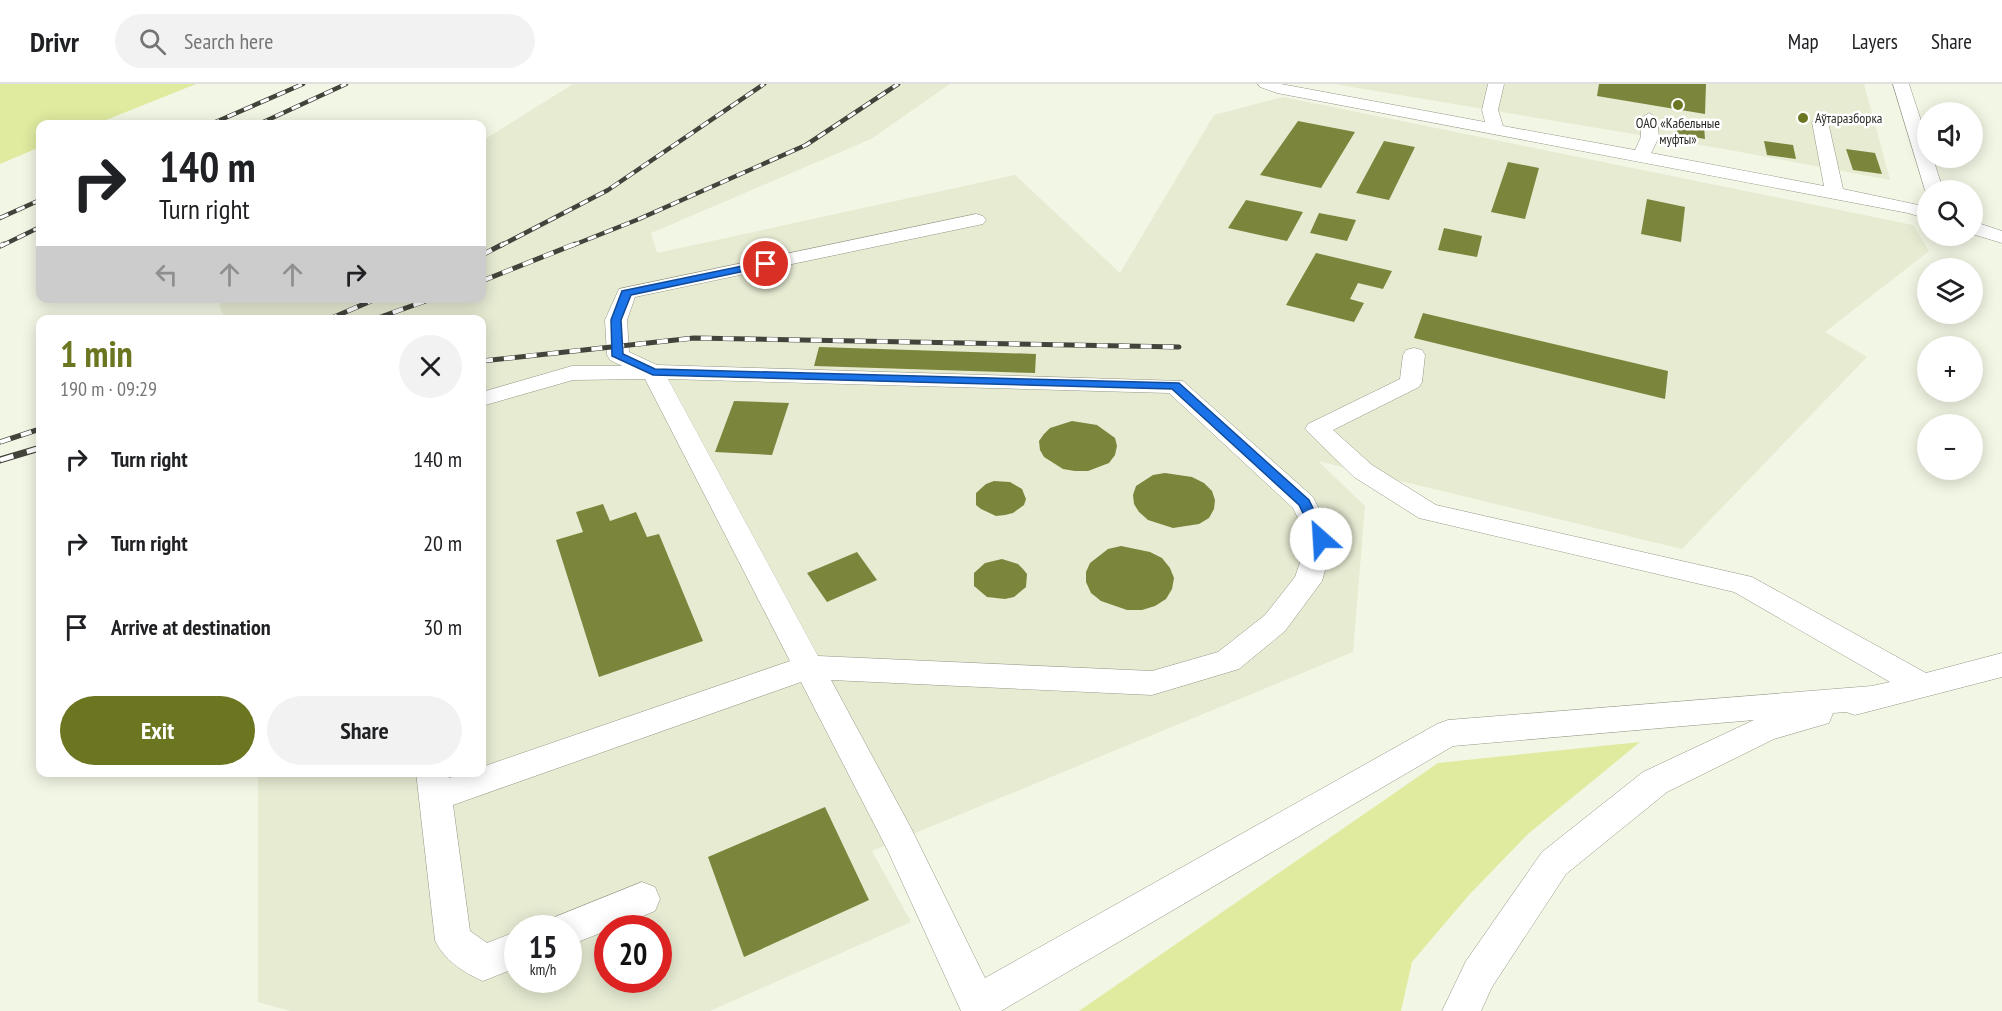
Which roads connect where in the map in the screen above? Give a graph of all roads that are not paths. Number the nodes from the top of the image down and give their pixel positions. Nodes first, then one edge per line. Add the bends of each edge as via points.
1 (1266, 84) edge
2 (1496, 84) edge
3 (1901, 84) edge
4 (1649, 118) dead end
5 (1820, 122) dead end
6 (1495, 128) junction
7 (1641, 155) junction
8 (1931, 180) edge
9 (1834, 192) junction
10 (1917, 211) edge
11 (976, 220) dead end
12 (1983, 231) edge
13 (2002, 237) edge
14 (1414, 355) dead end
15 (653, 372) junction
16 (486, 398) edge
17 (2002, 665) edge
18 (808, 667) junction
19 (1922, 685) junction
20 (1870, 698) junction
21 (486, 769) edge
22 (459, 777) edge
23 (434, 785) edge
24 (642, 899) dead end
25 (582, 923) edge
26 (504, 955) edge
27 (979, 1007) edge
28 (1461, 1011) edge

1 - 6 lane
2 - 6 lane via 1490,110
3 - 8 lane
4 - 7 lane via 1650,136
5 - 9 lane
6 - 7 lane
7 - 9 lane
9 - 10 lane
11 - 15 lane via 626,293 616,320 618,356
12 - 13 lane
14 - 19 lane via 1411,382 1317,429 1363,471 1428,512 1742,584
15 - 16 lane via 572,374
15 - 18 lane
15 - 18 lane via 1175,386 1304,503 1321,539 1308,581 1275,622 1228,661 1152,683
17 - 19 lane
18 - 21 lane
18 - 27 lane via 899,839
19 - 20 lane
20 - 27 lane via 1448,734
20 - 28 lane via 1766,729 1655,782 1554,863 1479,974
22 - 23 lane
23 - 26 lane via 453,940 483,963
24 - 25 lane

